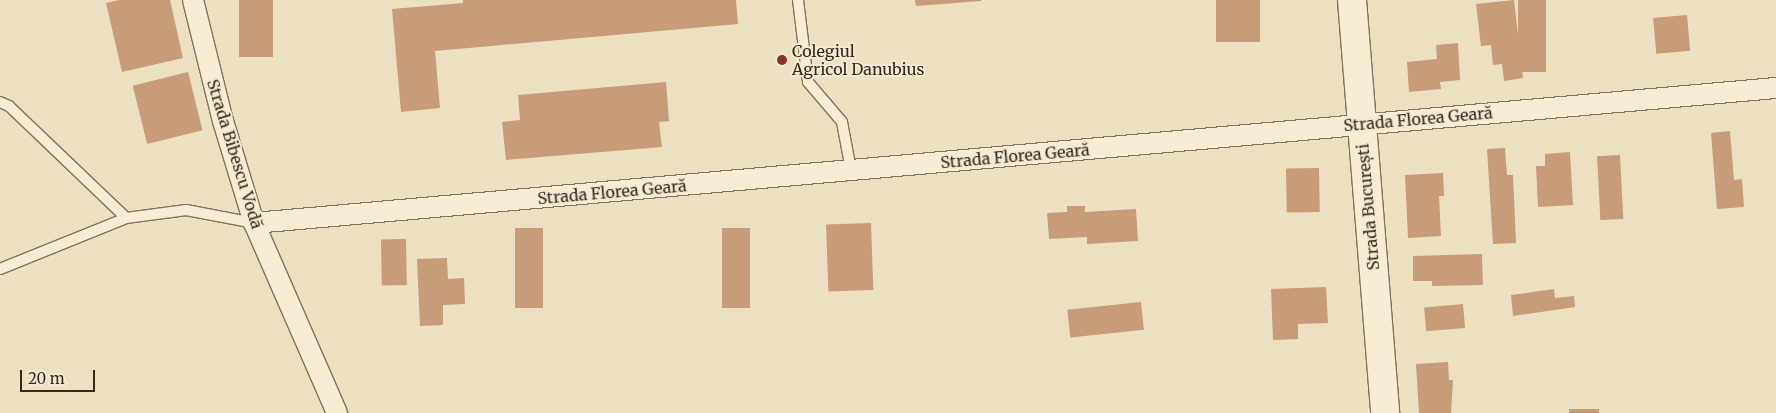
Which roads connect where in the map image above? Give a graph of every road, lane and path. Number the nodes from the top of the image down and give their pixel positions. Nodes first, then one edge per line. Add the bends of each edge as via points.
1 (193, 0) edge
2 (798, 0) edge
3 (1352, 0) edge
4 (1776, 88) edge
5 (0, 102) edge
6 (1361, 124) junction
7 (851, 170) junction
8 (126, 218) junction
9 (254, 223) junction
10 (0, 269) edge
11 (338, 413) edge
12 (1385, 413) edge

1 - 9 street, Strada Bibescu Vodă via 223,121
2 - 7 lane via 808,82 842,122
3 - 6 street, Strada București
4 - 6 street, Strada Florea Geară
5 - 8 lane via 9,106
6 - 7 street, Strada Florea Geară
6 - 12 street, Strada București
7 - 9 street, Strada Florea Geară
8 - 9 lane via 186,210
8 - 10 lane
9 - 11 street, Strada Bibescu Vodă

